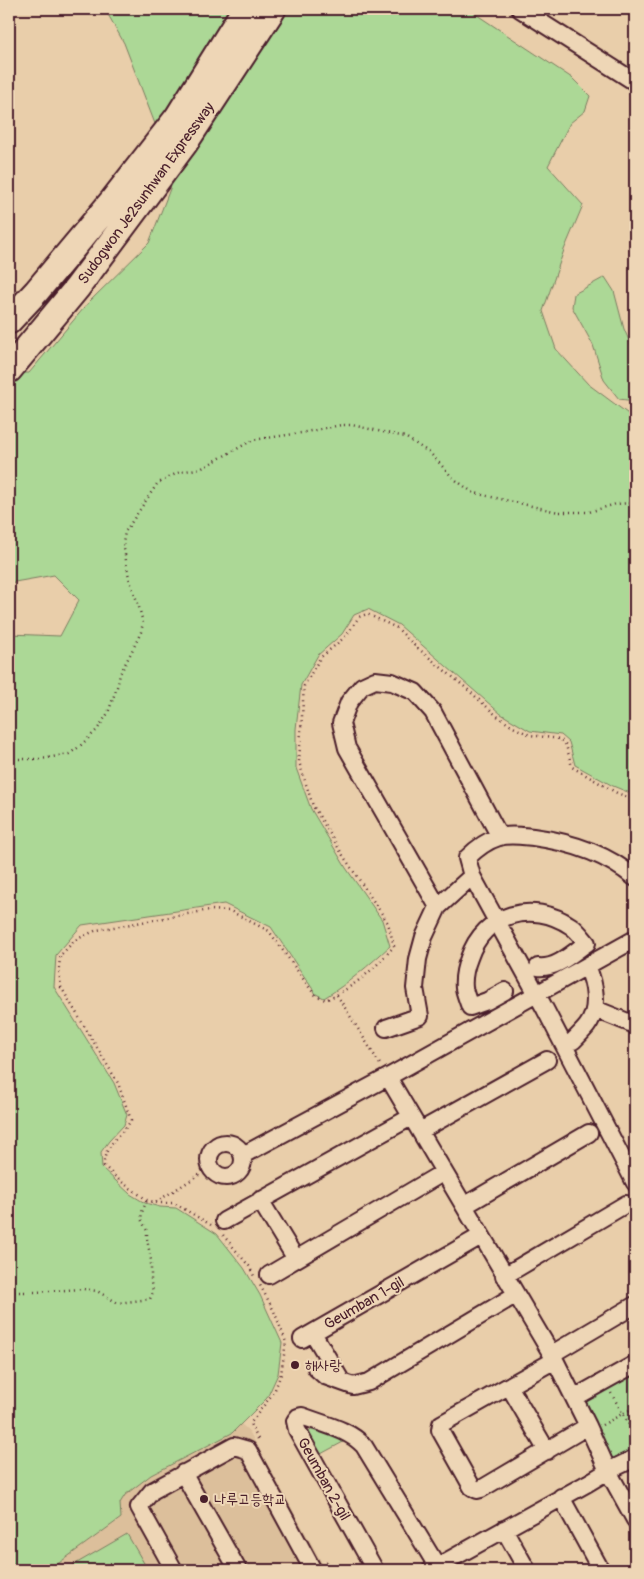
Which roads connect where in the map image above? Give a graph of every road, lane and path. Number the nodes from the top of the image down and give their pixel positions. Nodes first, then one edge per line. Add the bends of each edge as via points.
1 (245, 9) edge
2 (273, 9) edge
3 (520, 9) edge
4 (635, 82) edge
5 (9, 320) edge
6 (9, 370) edge
7 (635, 504) edge
8 (9, 759) edge
9 (635, 800) edge
10 (500, 837) junction
11 (472, 876) junction
12 (635, 878) edge
13 (438, 907) junction
14 (496, 920) junction
15 (635, 939) edge
16 (587, 966) junction
17 (538, 967) dead end
18 (505, 991) dead end
19 (536, 994) junction
20 (337, 995) junction
21 (595, 1010) junction
22 (635, 1025) edge
23 (386, 1028) dead end
24 (573, 1041) dead end
25 (546, 1060) dead end
26 (388, 1077) junction
27 (411, 1117) junction
28 (420, 1131) junction
29 (589, 1133) dead end
30 (243, 1155) junction
31 (210, 1168) junction
32 (444, 1172) junction
33 (635, 1183) edge
34 (147, 1200) junction
35 (260, 1200) junction
36 (156, 1202) junction
37 (626, 1204) dead end
38 (464, 1206) junction
39 (224, 1221) dead end
40 (481, 1236) junction
41 (296, 1259) junction
42 (269, 1275) dead end
43 (504, 1276) junction
44 (9, 1292) edge
45 (515, 1295) junction
46 (635, 1305) edge
47 (553, 1357) junction
48 (635, 1364) edge
49 (316, 1368) dead end
50 (342, 1382) junction
51 (509, 1386) junction
52 (635, 1389) edge
53 (609, 1390) dead end
54 (574, 1398) junction
55 (635, 1405) edge
56 (623, 1414) junction
57 (595, 1426) junction
58 (635, 1435) edge
59 (254, 1448) junction
60 (547, 1451) junction
61 (635, 1458) edge
62 (608, 1470) junction
63 (184, 1473) junction
64 (561, 1497) junction
65 (635, 1520) edge
66 (504, 1530) junction
67 (319, 1566) edge
68 (443, 1567) edge
69 (174, 1570) edge
70 (238, 1570) edge
71 (331, 1570) edge
72 (376, 1570) edge
73 (527, 1570) edge
74 (600, 1570) edge

1 - 5 highway, Sudogwon Je2sunhwan Expressway via 177,118 43,285
2 - 6 highway, Sudogwon Je2sunhwan Expressway via 185,143 77,288
3 - 4 street
7 - 8 path via 616,504 589,512 558,512 472,492 453,478 430,453 411,441 352,425 340,424 301,434 253,440 202,468 180,472 157,484 125,532 123,544 129,578 142,623 120,674 108,713 97,730 69,754 41,759
9 - 20 path via 572,767 566,745 560,739 530,735 513,728 397,628 372,615 359,616 346,636 320,658 304,686 299,762 313,806 388,923 394,946 368,973
10 - 11 street via 480,845 467,858
10 - 12 street via 553,840 585,848 619,864
10 - 13 street via 433,712 414,692 392,682 374,680 362,686 349,702 341,723 347,748
11 - 13 street
11 - 14 street
13 - 23 street via 418,959 415,988 420,1016
14 - 17 street via 533,913 552,917 572,927 587,943 548,968
14 - 18 street via 480,935 471,952 465,970 464,990 470,1007
14 - 19 street
15 - 16 street
16 - 19 street
16 - 21 street via 594,983
19 - 26 street
19 - 33 street
20 - 26 path
20 - 34 path via 325,1000 314,994 269,931 225,910 97,930 75,940 60,956 61,987 118,1083 131,1120 112,1142 104,1158 104,1166
21 - 22 street
21 - 24 street via 588,1025
25 - 28 street
26 - 27 street
26 - 30 street
27 - 28 street
27 - 35 street
28 - 32 street
29 - 38 street
30 - 31 street via 242,1167 234,1176 222,1177
30 - 31 street via 232,1143 221,1143 209,1154
31 - 36 path
32 - 38 street
32 - 41 street
34 - 36 path
34 - 44 path via 141,1219 147,1231 151,1260 153,1292 150,1299 118,1303 97,1291 83,1289
35 - 39 street
35 - 41 street
36 - 59 path via 174,1203 218,1229 249,1266 274,1311 286,1342 284,1360 274,1392 250,1424
37 - 43 street
38 - 40 street
40 - 43 street
40 - 50 street, Geumban 1-gil via 307,1336
41 - 42 street
43 - 45 street
45 - 47 street
45 - 50 street via 369,1382 353,1386
46 - 47 street
47 - 51 street
47 - 54 street
48 - 54 street
49 - 50 street via 325,1376
51 - 60 street
51 - 60 street via 441,1424 472,1487 481,1490
52 - 55 path
53 - 56 path
54 - 57 street
55 - 56 path
56 - 57 path
56 - 58 path
57 - 60 street
57 - 62 street
59 - 63 street via 234,1446
59 - 67 street
61 - 62 street
62 - 64 street, Geumban 2-gil
62 - 65 street
63 - 69 street via 152,1490 139,1507
63 - 70 street
64 - 66 street, Geumban 2-gil
64 - 74 street
66 - 68 street, Geumban 2-gil
66 - 73 street
67 - 71 path
68 - 72 street, Geumban 2-gil via 358,1439 298,1417 295,1422 297,1430

